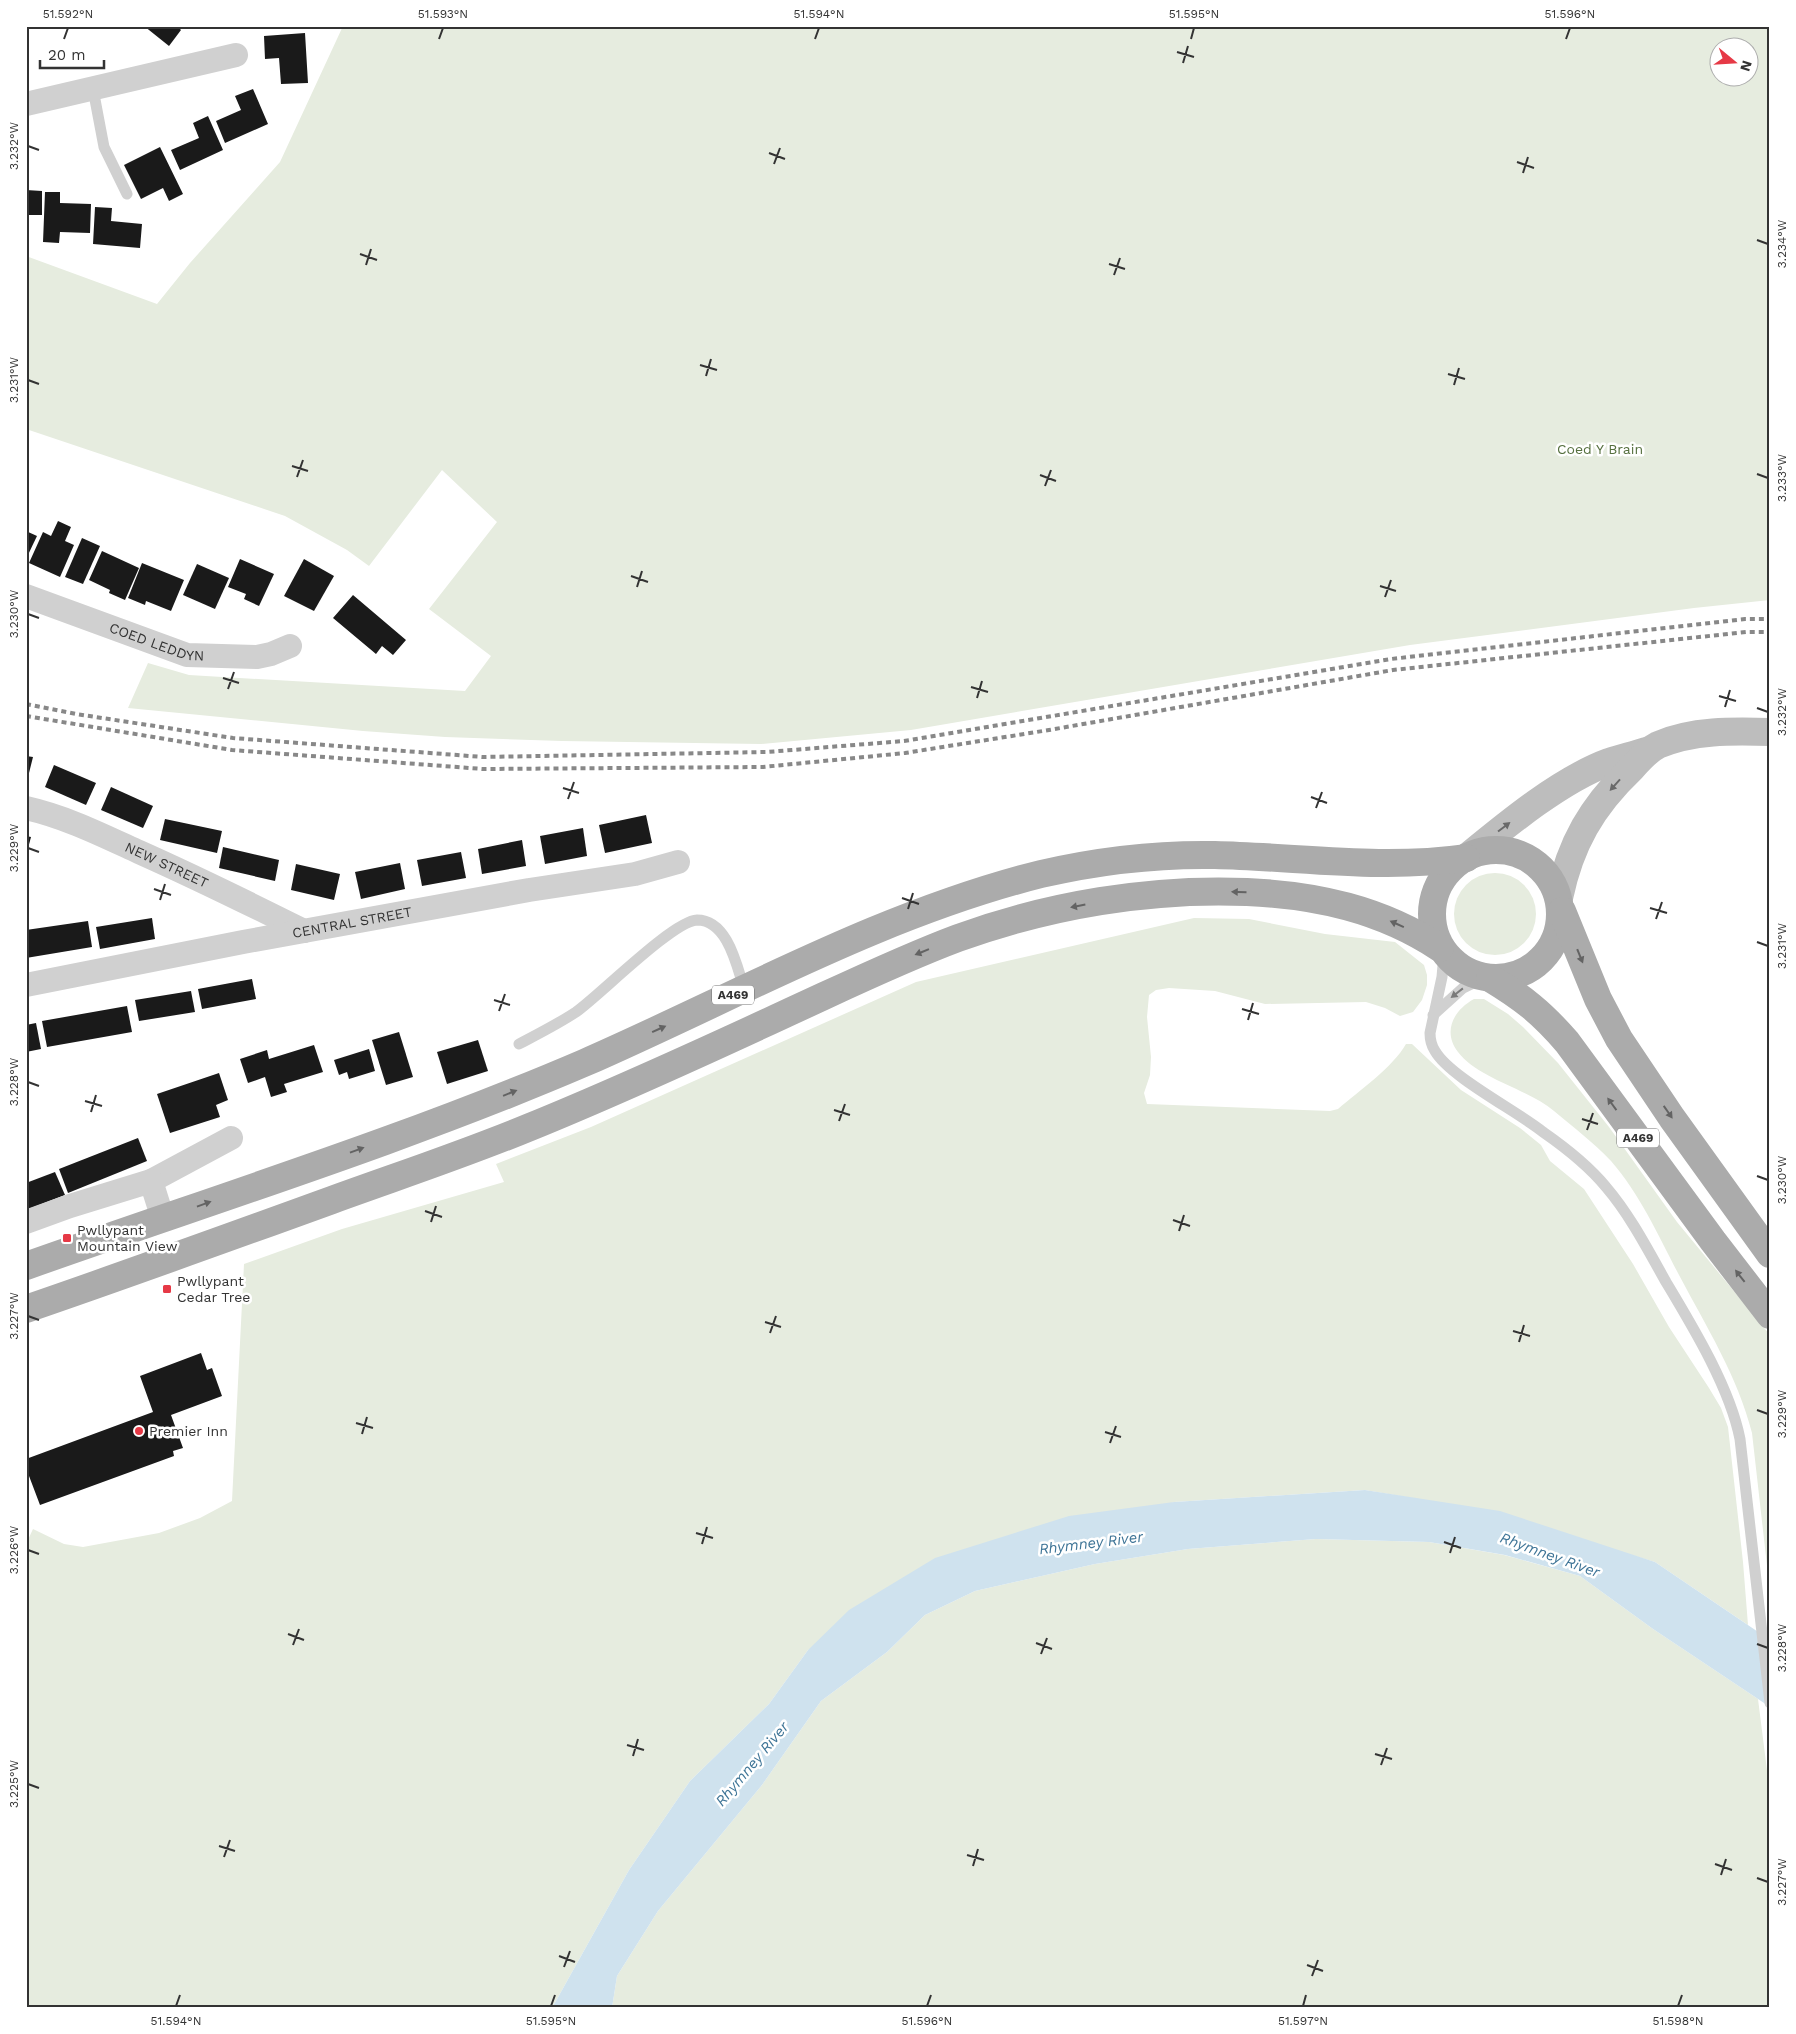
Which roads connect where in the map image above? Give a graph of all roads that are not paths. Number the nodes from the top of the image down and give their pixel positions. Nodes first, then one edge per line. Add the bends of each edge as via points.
1 (236, 56) dead end
2 (93, 88) junction
3 (26, 104) edge
4 (127, 194) dead end
5 (26, 596) edge
6 (290, 646) dead end
7 (1770, 732) edge
8 (1650, 750) junction
9 (26, 808) edge
10 (1466, 858) junction
11 (678, 862) dead end
12 (1560, 904) junction
13 (304, 931) junction
14 (1442, 951) junction
15 (1487, 978) junction
16 (26, 985) edge
17 (744, 990) junction
18 (1433, 1015) junction
19 (519, 1044) dead end
20 (231, 1138) dead end
21 (151, 1180) junction
22 (163, 1219) junction
23 (26, 1222) edge
24 (1770, 1254) edge
25 (26, 1266) edge
26 (26, 1310) edge
27 (1770, 1315) edge
28 (1770, 1703) edge

1 - 2 street
2 - 3 street
2 - 4 lane via 104,147
5 - 6 street, COED LEDDYN via 187,654 257,657
7 - 8 street via 1717,731 1680,738
10 -> 8 street via 1526,810 1576,778 1609,762
8 -> 12 street via 1622,777 1587,821 1569,858
9 - 13 street, NEW STREET via 54,814 100,834 228,892
10 - 12 main road, A469 via 1488,851 1521,855 1546,874 1554,885
10 - 14 main road, A469 via 1447,875 1433,902 1432,926
10 - 17 main road, A469 via 1385,864 1216,855 1174,856 1118,861 1044,874 983,891 884,926
11 - 13 street, CENTRAL STREET via 635,874
12 - 15 main road, A469 via 1560,924 1546,953 1520,974
12 -> 24 main road, A469 via 1598,999 1620,1039 1683,1134
13 - 16 street, CENTRAL STREET
14 - 15 main road, A469 via 1461,969
14 - 18 lane via 1442,977
14 -> 26 main road, A469 via 1411,930 1366,911 1328,901 1270,893 1201,892 1139,896 1021,918 915,956 614,1092 524,1129
15 -> 18 lane via 1463,988
27 -> 15 main road, A469 via 1567,1042 1540,1011
17 - 19 lane via 730,946 718,928 697,920 683,924 576,1012
22 -> 17 main road, A469 via 482,1105 584,1063
18 - 28 lane via 1431,1042 1443,1062 1566,1149 1594,1174 1621,1207 1678,1303 1731,1404 1740,1439
20 - 21 street
21 - 22 street
21 - 23 street
22 - 25 main road, A469

